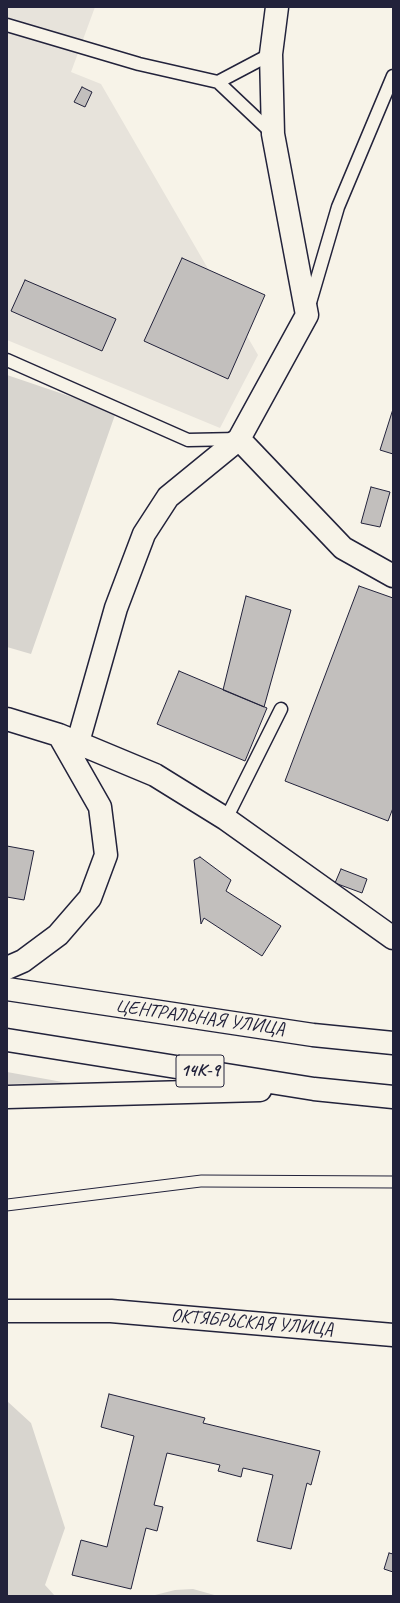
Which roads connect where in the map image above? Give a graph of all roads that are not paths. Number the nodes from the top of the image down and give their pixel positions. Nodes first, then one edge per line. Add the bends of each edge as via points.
1 (277, 7) edge
2 (7, 25) edge
3 (271, 54) junction
4 (393, 76) edge
5 (218, 82) junction
6 (272, 134) junction
7 (307, 315) junction
8 (7, 360) edge
9 (239, 439) junction
10 (393, 576) edge
11 (281, 708) dead end
12 (7, 719) edge
13 (68, 739) junction
14 (226, 819) junction
15 (393, 938) edge
16 (7, 968) edge
17 (7, 989) edge
18 (7, 1040) edge
19 (393, 1043) edge
20 (314, 1089) junction
21 (7, 1097) edge
22 (393, 1097) edge
23 (7, 1311) edge
24 (393, 1335) edge

1 - 3 main road
2 - 5 lane via 139,64
3 - 5 lane
3 - 6 main road
4 - 7 lane via 338,207
5 - 6 lane
6 - 7 main road
7 - 9 main road
8 - 9 lane via 188,440
9 - 10 main road via 343,548
9 - 13 main road via 168,497 144,534
11 - 14 lane
12 - 13 main road
13 - 14 main road via 155,775
13 - 16 main road via 100,807 106,855 90,898 58,935 23,961
14 - 15 main road
17 - 19 main road, ЦЕНТРАЛЬНАЯ УЛИЦА via 313,1035
18 - 20 main road, 14К-9
20 - 21 main road
20 - 22 main road, 14К-9
23 - 24 main road, ОКТЯБРЬСКАЯ УЛИЦА via 111,1312

